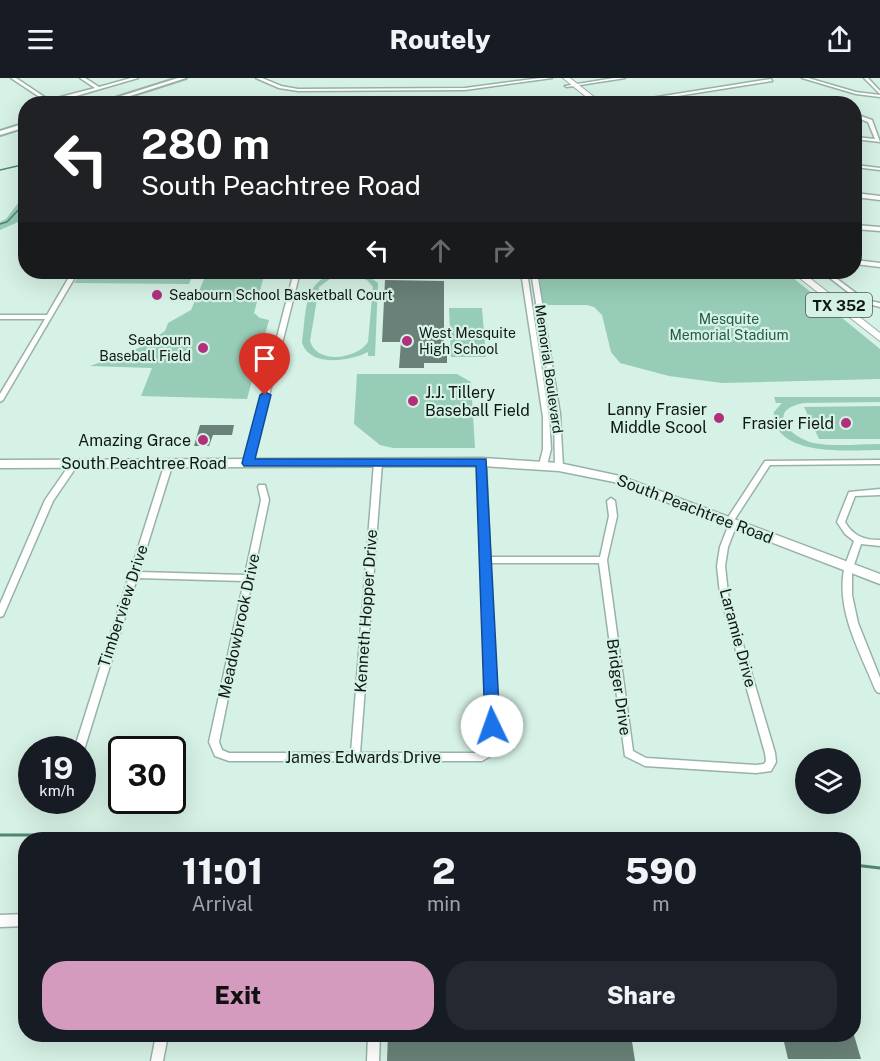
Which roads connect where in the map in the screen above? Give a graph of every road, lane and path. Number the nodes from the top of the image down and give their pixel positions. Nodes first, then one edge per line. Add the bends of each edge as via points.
1 (13, 78) edge
2 (82, 78) edge
3 (136, 78) edge
4 (183, 78) edge
5 (258, 78) edge
6 (550, 78) edge
7 (556, 78) edge
8 (623, 78) edge
9 (804, 78) edge
10 (866, 78) edge
11 (769, 79) edge
12 (569, 83) edge
13 (99, 88) junction
14 (880, 94) edge
15 (43, 96) edge
16 (73, 96) edge
17 (124, 96) edge
18 (581, 96) edge
19 (588, 96) edge
20 (664, 96) edge
21 (862, 118) edge
22 (18, 127) edge
23 (0, 133) edge
24 (862, 139) edge
25 (879, 141) edge
26 (862, 167) edge
27 (880, 169) edge
28 (862, 196) edge
29 (880, 198) edge
30 (862, 228) edge
31 (880, 229) edge
32 (862, 263) edge
33 (880, 265) edge
34 (71, 279) edge
35 (295, 279) edge
36 (525, 279) edge
37 (535, 279) edge
38 (806, 279) edge
39 (820, 279) edge
40 (834, 279) edge
41 (880, 305) edge
42 (0, 317) edge
43 (48, 317) junction
44 (880, 326) edge
45 (880, 338) edge
46 (0, 400) edge
47 (482, 462) junction
48 (880, 462) edge
49 (75, 463) junction
50 (169, 463) junction
51 (248, 463) junction
52 (378, 463) junction
53 (0, 464) edge
54 (543, 465) junction
55 (559, 466) junction
56 (262, 487) dead end
57 (880, 492) edge
58 (611, 501) dead end
59 (729, 522) junction
60 (858, 541) junction
61 (880, 543) edge
62 (485, 560) junction
63 (603, 560) junction
64 (849, 569) junction
65 (133, 575) junction
66 (250, 578) junction
67 (880, 579) edge
68 (0, 614) edge
69 (880, 689) edge
70 (83, 736) edge
71 (770, 753) joint
72 (229, 757) joint
73 (355, 758) junction
74 (18, 920) edge
75 (0, 921) edge
76 (161, 1042) edge
77 (374, 1042) edge
78 (157, 1061) edge
79 (373, 1061) edge

1 - 15 street
2 - 13 street
3 - 13 street
4 - 17 street
5 - 6 street via 298,90 465,89
7 - 12 main road
8 - 12 street
9 - 14 street via 856,93
10 - 14 street
11 - 20 street
12 - 18 main road
12 - 19 main road
13 - 16 street
21 - 25 street via 870,121
22 - 23 street
24 - 25 street
26 - 27 street
28 - 29 street
30 - 31 street
32 - 33 street
34 - 43 street
35 - 51 street
36 - 54 street, Memorial Boulevard via 546,417
37 - 55 street, Memorial Boulevard via 557,414
38 - 45 main road, TX 352
39 - 44 main road, TX 352
40 - 41 street via 863,301
42 - 43 street
43 - 46 street
47 - 52 main road, South Peachtree Road
47 - 54 main road, South Peachtree Road
47 - 62 street
48 - 59 street via 768,463
49 - 50 main road, South Peachtree Road
49 - 53 main road, South Peachtree Road
49 - 68 street via 50,500
50 - 51 main road, South Peachtree Road
50 - 65 street, Timberview Drive
51 - 52 main road, South Peachtree Road
52 - 73 street, Kenneth Hopper Drive
54 - 55 main road, South Peachtree Road
55 - 59 main road, South Peachtree Road via 616,478
56 - 66 street, Meadowbrook Drive via 266,500
57 - 60 street via 852,494 841,522
58 - 63 street, Bridger Drive via 613,516
59 - 64 main road, South Peachtree Road
59 - 71 street, Laramie Drive via 731,529 721,566 724,594
60 - 61 street
60 - 64 street
62 - 63 street
62 - 73 street, James Edwards Drive via 494,749 482,757
63 - 71 street, Bridger Drive via 628,753 645,762 756,770 767,768
64 - 67 main road, South Peachtree Road
64 - 69 street via 848,598
65 - 66 street
65 - 70 street, Timberview Drive
66 - 72 street, Meadowbrook Drive via 214,742 218,753
72 - 73 street, James Edwards Drive
74 - 75 street
76 - 78 street
77 - 79 street

